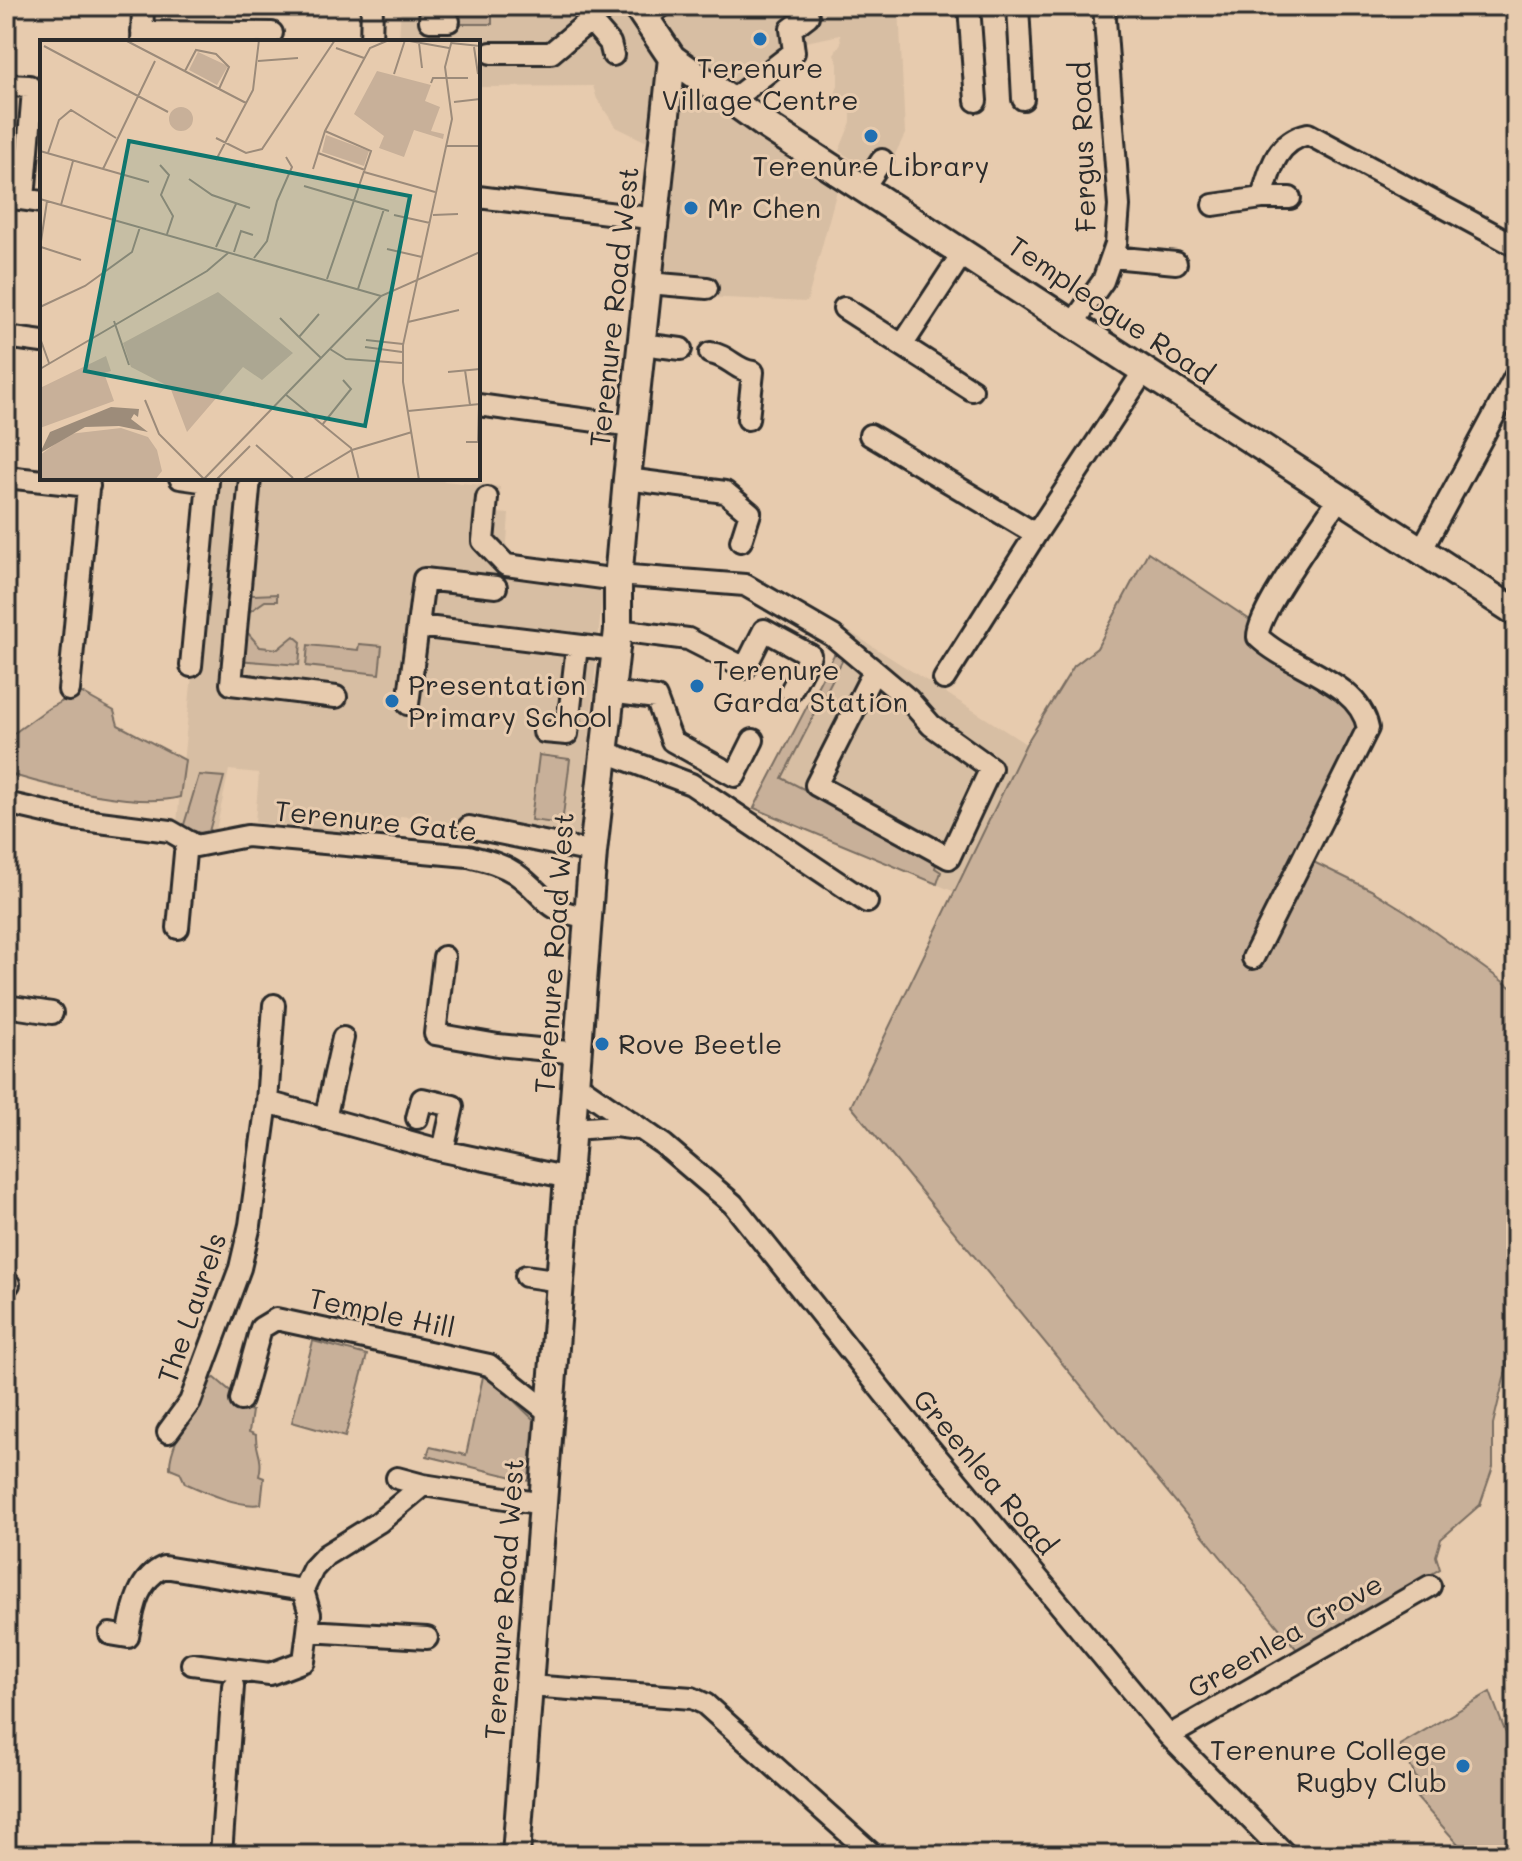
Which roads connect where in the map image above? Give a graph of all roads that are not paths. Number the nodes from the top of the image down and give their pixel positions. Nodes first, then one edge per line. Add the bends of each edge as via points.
1 (143, 6) edge
2 (372, 6) edge
3 (431, 6) edge
4 (607, 6) edge
5 (969, 6) edge
6 (1018, 6) edge
7 (1104, 6) edge
8 (648, 10) edge
9 (808, 16) dead end
10 (590, 20) junction
11 (449, 21) dead end
12 (272, 33) dead end
13 (142, 37) edge
14 (371, 40) edge
15 (491, 53) dead end
16 (613, 55) dead end
17 (672, 58) junction
18 (6, 85) edge
19 (1023, 99) dead end
20 (732, 100) junction
21 (976, 101) dead end
22 (882, 160) dead end
23 (864, 187) junction
24 (480, 197) edge
25 (1262, 198) junction
26 (1290, 198) dead end
27 (24, 199) edge
28 (1213, 205) dead end
29 (657, 219) junction
30 (1516, 246) edge
31 (964, 251) junction
32 (1112, 257) junction
33 (1176, 263) dead end
34 (648, 283) junction
35 (707, 288) dead end
36 (844, 308) dead end
37 (1074, 322) junction
38 (6, 337) edge
39 (40, 342) edge
40 (642, 344) junction
41 (903, 344) junction
42 (681, 349) dead end
43 (710, 353) dead end
44 (1144, 371) junction
45 (1516, 375) edge
46 (972, 390) dead end
47 (480, 405) edge
48 (748, 419) dead end
49 (633, 426) junction
50 (870, 435) dead end
51 (6, 477) edge
52 (40, 479) edge
53 (627, 479) junction
54 (56, 480) edge
55 (194, 480) edge
56 (250, 480) edge
57 (89, 482) edge
58 (487, 498) dead end
59 (1339, 498) junction
60 (1036, 534) junction
61 (741, 541) dead end
62 (1421, 551) junction
63 (618, 577) junction
64 (496, 587) dead end
65 (1516, 612) edge
66 (418, 626) junction
67 (617, 640) junction
68 (577, 646) junction
69 (191, 666) dead end
70 (874, 671) junction
71 (944, 679) dead end
72 (69, 690) dead end
73 (791, 691) dead end
74 (610, 692) junction
75 (336, 697) dead end
76 (408, 704) dead end
77 (544, 732) dead end
78 (753, 740) dead end
79 (603, 751) junction
80 (6, 803) edge
81 (469, 827) dead end
82 (190, 842) junction
83 (593, 852) junction
84 (867, 902) dead end
85 (588, 917) junction
86 (178, 928) dead end
87 (444, 957) dead end
88 (1253, 958) dead end
89 (274, 1005) dead end
90 (6, 1006) edge
91 (52, 1013) dead end
92 (343, 1038) dead end
93 (578, 1053) junction
94 (576, 1084) junction
95 (267, 1102) junction
96 (417, 1118) dead end
97 (325, 1119) junction
98 (572, 1129) junction
99 (638, 1129) junction
100 (443, 1151) junction
101 (569, 1178) junction
102 (526, 1276) dead end
103 (561, 1281) junction
104 (241, 1400) dead end
105 (551, 1414) junction
106 (168, 1432) dead end
107 (397, 1478) dead end
108 (423, 1485) junction
109 (543, 1504) junction
110 (1430, 1586) dead end
111 (303, 1590) junction
112 (308, 1631) junction
113 (110, 1634) dead end
114 (427, 1638) dead end
115 (192, 1664) dead end
116 (233, 1686) dead end
117 (529, 1686) junction
118 (1169, 1736) junction
119 (221, 1855) edge
120 (516, 1855) edge
121 (873, 1855) edge
122 (1286, 1855) edge

1 - 13 street
2 - 14 street
3 - 11 street via 430,21
4 - 10 street
5 - 21 street
6 - 19 street
7 - 32 street, Fergus Road via 1119,206
8 - 17 main road
9 - 20 street via 791,29 794,52
10 - 15 street via 551,53
10 - 16 street via 610,43
12 - 13 street
17 - 20 main road, Templeogue Road
17 - 29 main road, Terenure Road West
18 - 27 street via 33,90
20 - 23 main road, Templeogue Road
22 - 23 street
23 - 31 main road, Templeogue Road
24 - 29 street
25 - 26 street
25 - 28 street
25 - 30 street via 1281,148 1308,134
29 - 34 main road, Terenure Road West
31 - 37 main road, Templeogue Road
31 - 41 street
32 - 33 street
32 - 37 street, Fergus Road via 1103,281
34 - 35 street
34 - 40 main road, Terenure Road West
36 - 41 street
37 - 44 main road, Templeogue Road
38 - 39 street
40 - 42 street
40 - 49 main road, Terenure Road West
41 - 46 street
43 - 48 street via 724,354 742,371 753,372
44 - 59 main road, Templeogue Road
44 - 60 street
45 - 62 street
47 - 49 street
49 - 53 main road, Terenure Road West
50 - 60 street
51 - 52 street
53 - 61 street via 725,492 750,513
53 - 63 main road, Terenure Road West
54 - 57 street
55 - 69 street via 208,482
56 - 75 street via 231,684
57 - 72 street
58 - 63 street via 483,541 506,565
59 - 62 main road, Templeogue Road
59 - 88 street via 1273,600 1257,628 1258,637 1345,693 1365,712 1368,728
60 - 71 street
62 - 65 main road, Templeogue Road
63 - 67 main road, Terenure Road West
63 - 70 street via 745,585 833,636
64 - 66 street via 424,579
66 - 68 street
66 - 76 street
67 - 68 street
67 - 73 street via 688,639 745,668 764,630 810,655
67 - 74 main road, Terenure Road West
68 - 77 street via 567,734
70 - 70 street via 816,785 949,858 991,768 931,725
74 - 78 street via 656,698 672,741 735,776
74 - 79 main road, Terenure Road West
79 - 83 main road, Terenure Road West
79 - 84 street via 691,784
80 - 82 street, Terenure Gate via 170,831
81 - 83 street
82 - 85 street, Terenure Gate via 206,846 247,836 468,856 515,874 547,905
82 - 86 street
83 - 85 main road, Terenure Road West
85 - 93 main road, Terenure Road West
87 - 93 street via 435,1034
89 - 95 street, The Laurels
90 - 91 street
92 - 97 street
93 - 94 main road, Terenure Road West
94 - 98 main road, Terenure Road West
94 - 99 street, Greenlea Road
95 - 97 street
95 - 106 street, The Laurels via 240,1268 190,1402
96 - 100 street via 422,1099 453,1106
97 - 100 street
98 - 99 street
98 - 101 main road, Terenure Road West
99 - 118 street, Greenlea Road via 733,1204
100 - 101 street
101 - 103 main road, Terenure Road West
102 - 103 street
103 - 105 main road, Terenure Road West
104 - 105 street, Temple Hill via 261,1328 276,1319 489,1365
105 - 109 main road, Terenure Road West
107 - 108 street
108 - 109 street
108 - 111 street via 379,1522 326,1555
109 - 117 main road, Terenure Road West
110 - 118 street, Greenlea Grove
111 - 112 street via 310,1614
111 - 113 street via 164,1567 150,1573 143,1585 128,1637
112 - 114 street
112 - 115 street via 304,1661 270,1674
116 - 119 street
117 - 120 main road, Terenure Road West
117 - 121 street via 692,1698 705,1704
118 - 122 street, Greenlea Road

